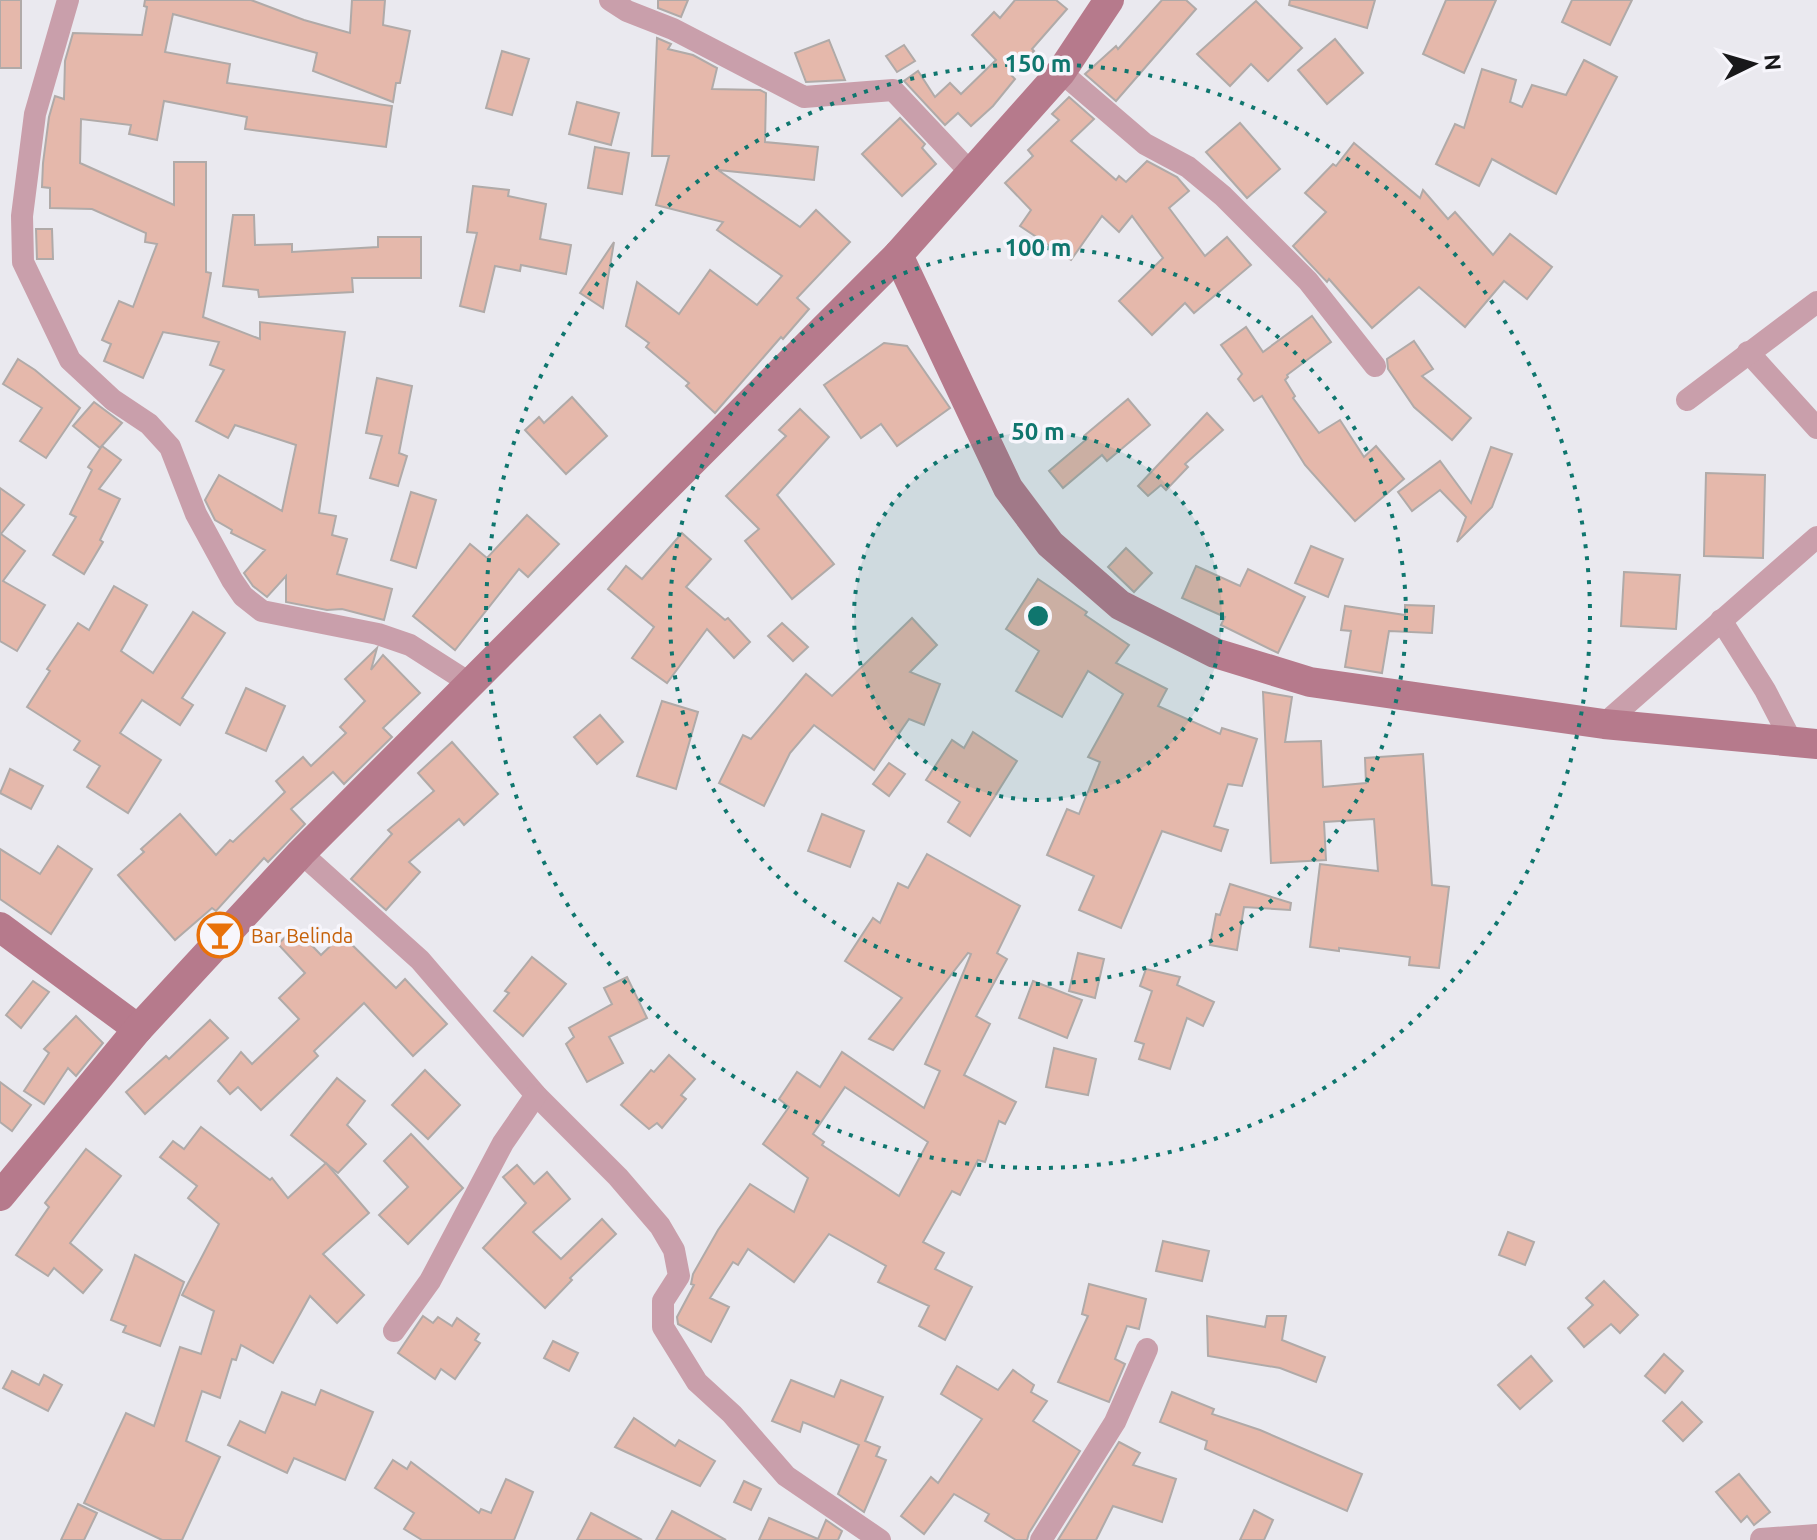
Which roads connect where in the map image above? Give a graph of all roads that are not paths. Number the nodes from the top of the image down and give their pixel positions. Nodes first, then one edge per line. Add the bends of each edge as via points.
1 (68, 0) edge
2 (610, 0) edge
3 (1109, 0) edge
4 (1061, 72) junction
5 (972, 174) junction
6 (898, 255) junction
7 (1817, 302) edge
8 (1748, 352) junction
9 (1375, 366) dead end
10 (1687, 400) dead end
11 (1817, 428) edge
12 (1817, 537) edge
13 (1721, 620) junction
14 (471, 684) junction
15 (1604, 724) junction
16 (1804, 743) edge
17 (301, 853) junction
18 (0, 927) edge
19 (138, 1029) junction
20 (536, 1095) junction
21 (0, 1196) edge
22 (394, 1331) dead end
23 (1147, 1349) dead end
24 (1817, 1535) edge
25 (1761, 1539) edge
26 (880, 1540) edge
27 (1041, 1540) edge

1 - 14 street via 35,114 22,216 23,262 70,360 170,447 196,514 243,596 262,611 410,645
2 - 5 street via 804,97 893,90
3 - 4 main road
4 - 5 main road
4 - 9 street via 1145,144 1188,167 1223,196 1308,281
5 - 6 main road
6 - 14 main road
6 - 15 main road via 1008,488 1050,544 1120,605 1215,653 1310,682
7 - 8 street
8 - 10 street
8 - 11 street
12 - 13 street
13 - 15 street
13 - 16 street
14 - 17 main road
15 - 16 main road
17 - 19 main road
17 - 20 street via 420,960
18 - 19 main road
19 - 21 main road
20 - 22 street via 503,1143 430,1281
20 - 26 street via 618,1177 674,1250 679,1276 663,1301 663,1327 697,1382 786,1476
23 - 27 street via 1115,1422
24 - 25 street

